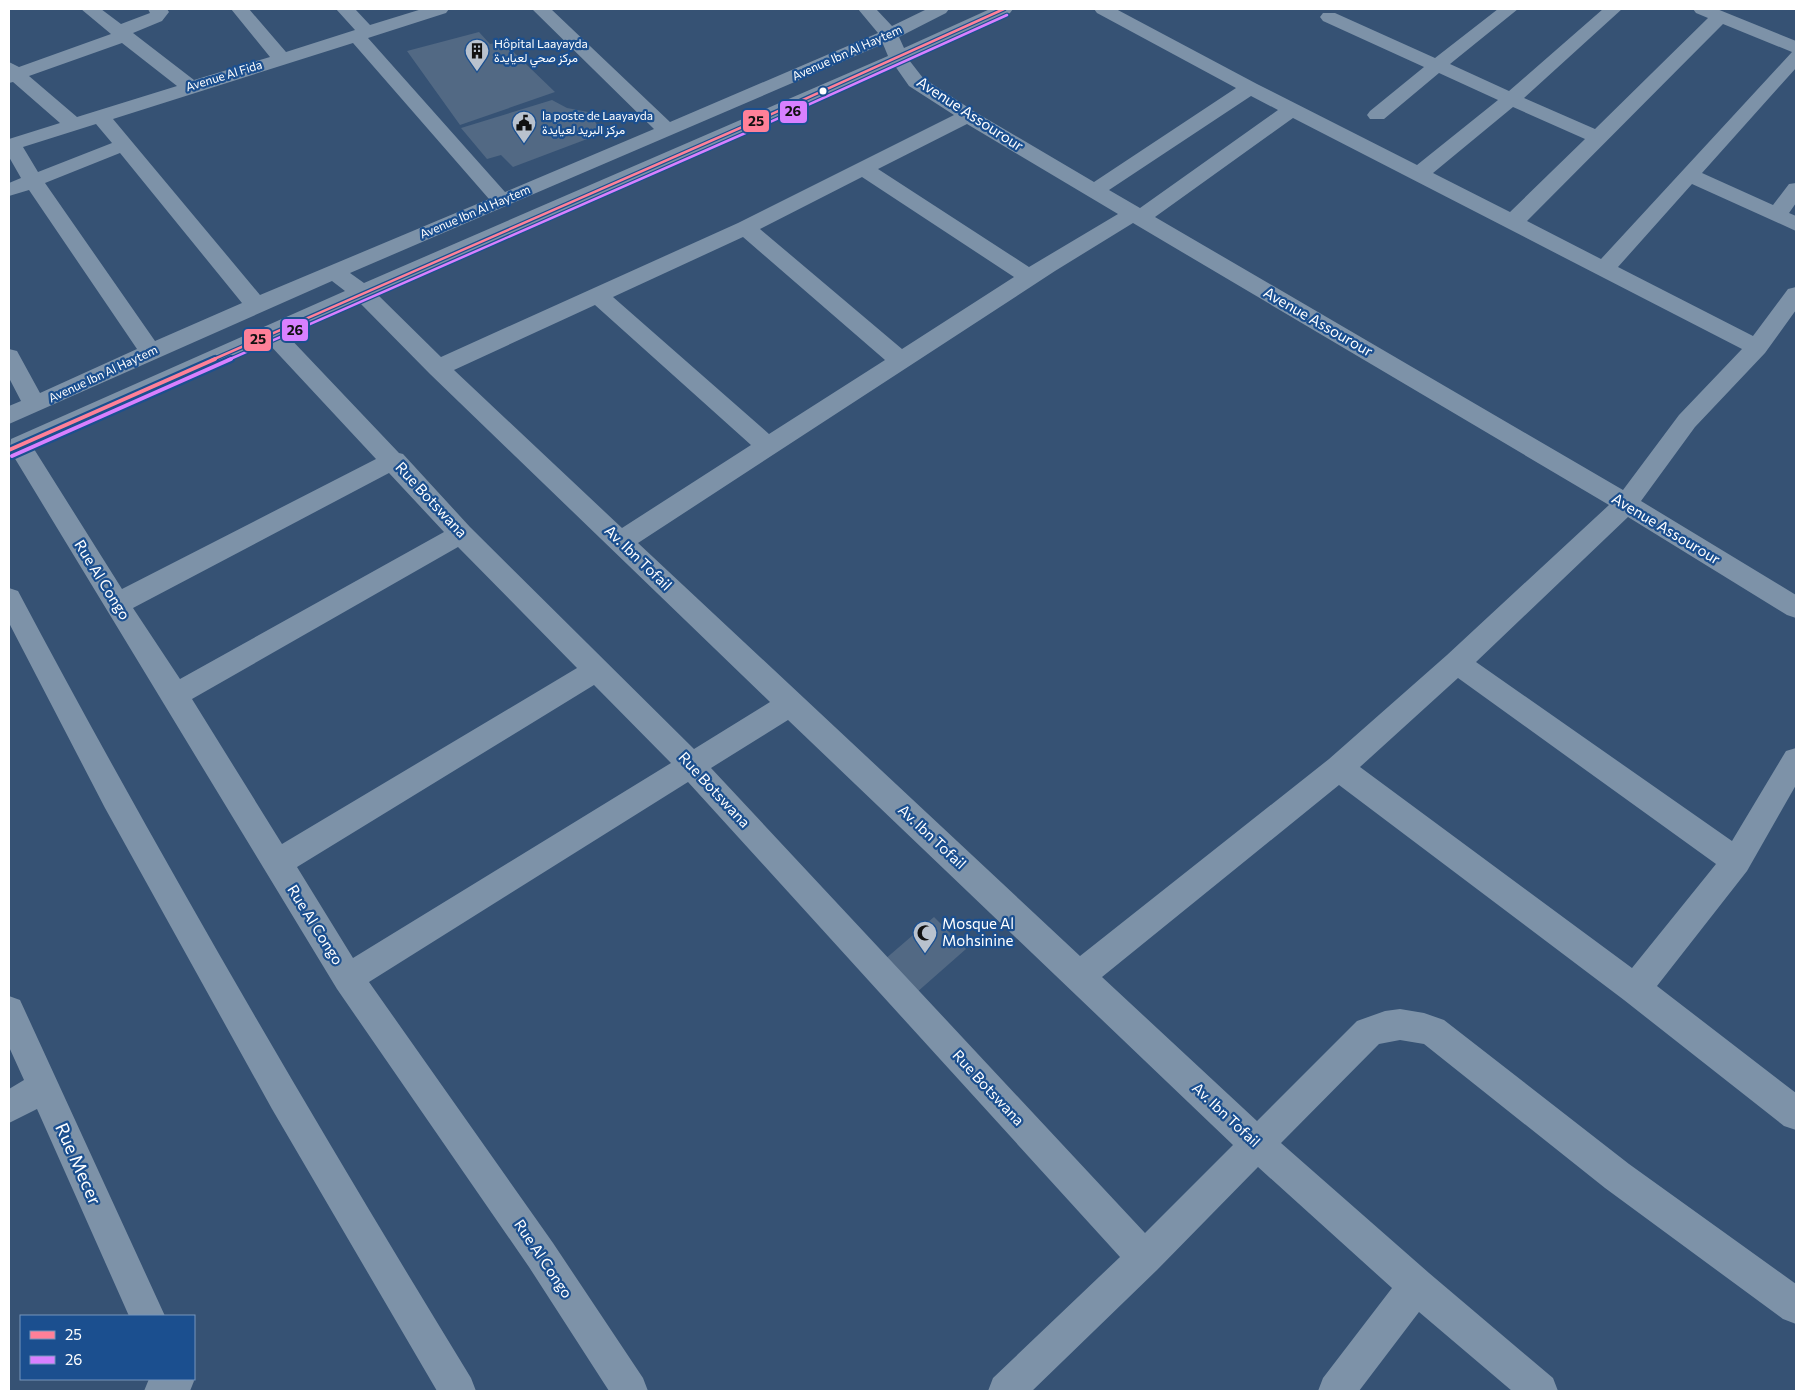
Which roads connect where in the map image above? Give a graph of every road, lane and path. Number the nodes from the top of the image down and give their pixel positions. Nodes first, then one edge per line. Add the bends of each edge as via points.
1 (90, 9) edge
2 (157, 9) edge
3 (240, 9) edge
4 (345, 9) edge
5 (440, 9) edge
6 (541, 9) edge
7 (867, 9) edge
8 (940, 9) edge
9 (1004, 9) edge
10 (1103, 9) edge
11 (1509, 9) edge
12 (1613, 9) edge
13 (1711, 12) edge
14 (1329, 17) dead end
15 (123, 33) junction
16 (361, 34) junction
17 (889, 36) junction
18 (1796, 48) edge
19 (1796, 57) edge
20 (281, 58) junction
21 (898, 58) junction
22 (1436, 65) junction
23 (11, 73) edge
24 (189, 86) junction
25 (1250, 88) junction
26 (1512, 98) junction
27 (1292, 109) junction
28 (968, 116) junction
29 (1377, 116) dead end
30 (101, 117) junction
31 (74, 125) junction
32 (668, 131) junction
33 (1598, 138) junction
34 (10, 145) edge
35 (124, 145) junction
36 (863, 169) junction
37 (1419, 174) junction
38 (1690, 175) junction
39 (33, 181) junction
40 (1796, 189) edge
41 (9, 190) edge
42 (1094, 191) junction
43 (502, 201) junction
44 (1777, 215) junction
45 (1136, 216) junction
46 (1513, 222) junction
47 (1796, 224) edge
48 (745, 228) junction
49 (1604, 269) junction
50 (334, 272) junction
51 (1030, 278) junction
52 (364, 293) junction
53 (1796, 294) edge
54 (598, 296) junction
55 (256, 305) junction
56 (271, 332) junction
57 (1757, 347) junction
58 (151, 352) junction
59 (9, 357) edge
60 (900, 360) junction
61 (438, 368) junction
62 (35, 405) junction
63 (9, 416) edge
64 (14, 447) edge
65 (769, 447) junction
66 (394, 460) junction
67 (1626, 504) junction
68 (461, 534) junction
69 (621, 540) junction
70 (9, 598) edge
71 (116, 604) junction
72 (1796, 608) edge
73 (1457, 663) junction
74 (597, 669) junction
75 (175, 695) junction
76 (790, 704) junction
77 (1796, 760) edge
78 (690, 764) junction
79 (1339, 768) junction
80 (1736, 861) junction
81 (277, 863) junction
82 (1078, 976) junction
83 (348, 978) junction
84 (1635, 989) junction
85 (9, 1012) edge
86 (44, 1087) junction
87 (9, 1107) edge
88 (1796, 1114) edge
89 (1257, 1144) junction
90 (1145, 1258) junction
91 (1416, 1286) junction
92 (1796, 1306) edge
93 (147, 1315) edge
94 (458, 1391) edge
95 (630, 1391) edge
96 (1006, 1391) edge
97 (1336, 1391) edge
98 (1540, 1391) edge

1 - 15 street
2 - 15 street via 160,12 156,17
3 - 20 street
4 - 16 street
5 - 16 street, Avenue Al Fida
6 - 32 street
7 - 17 street, Avenue Assourour
8 - 17 street, Avenue Ibn Al Haytem
9 - 21 street, Avenue Ibn Al Haytem
10 - 25 street
11 - 22 street
12 - 26 street
13 - 18 street
13 - 33 street
14 - 22 street
15 - 23 street
15 - 24 street
16 - 20 street, Avenue Al Fida
16 - 43 street
17 - 21 street, Avenue Assourour
17 - 32 street, Avenue Ibn Al Haytem
19 - 38 street
20 - 24 street, Avenue Al Fida
21 - 28 street, Avenue Assourour via 916,82
21 - 52 street, Avenue Ibn Al Haytem
22 - 26 street
22 - 29 street
23 - 31 street
24 - 30 street, Avenue Al Fida
25 - 27 street
25 - 42 street
26 - 33 street
26 - 37 street
27 - 37 street
27 - 45 street
28 - 36 street
28 - 42 street, Avenue Assourour
30 - 31 street, Avenue Al Fida
30 - 35 street
31 - 34 street, Avenue Al Fida
32 - 43 street, Avenue Ibn Al Haytem
33 - 46 street
34 - 39 street
35 - 39 street
35 - 55 street
36 - 48 street
36 - 51 street
37 - 46 street
38 - 44 street
38 - 49 street
39 - 41 street
39 - 58 street
40 - 44 street
42 - 45 street, Avenue Assourour
43 - 50 street, Avenue Ibn Al Haytem
44 - 47 street
45 - 51 street
45 - 67 street, Avenue Assourour
46 - 49 street
48 - 54 street
48 - 60 street
49 - 57 street
50 - 52 street, Av. Ibn Tofail
50 - 55 street, Avenue Ibn Al Haytem
51 - 60 street
52 - 56 street, Avenue Ibn Al Haytem
52 - 61 street, Av. Ibn Tofail
53 - 57 street
54 - 61 street
54 - 65 street
55 - 58 street, Avenue Ibn Al Haytem
56 - 64 street, Avenue Ibn Al Haytem
56 - 66 street, Rue Botswana
57 - 67 street via 1688,421
58 - 62 street, Avenue Ibn Al Haytem
59 - 62 street
60 - 65 street
61 - 69 street, Av. Ibn Tofail
62 - 63 street, Avenue Ibn Al Haytem
64 - 71 street, Rue Al Congo
65 - 69 street
66 - 68 street, Rue Botswana
66 - 71 street
67 - 72 street, Avenue Assourour
67 - 73 street
68 - 74 street, Rue Botswana
68 - 75 street
69 - 76 street, Av. Ibn Tofail
70 - 94 street via 72,722 249,1036
71 - 75 street, Rue Al Congo
73 - 79 street
73 - 80 street
74 - 78 street, Rue Botswana
74 - 81 street
75 - 81 street, Rue Al Congo
76 - 78 street
76 - 82 street, Av. Ibn Tofail
77 - 80 street
78 - 83 street
78 - 90 street, Rue Botswana
79 - 82 street
79 - 84 street
80 - 84 street
81 - 83 street, Rue Al Congo
82 - 89 street, Av. Ibn Tofail
83 - 95 street, Rue Al Congo via 541,1255
84 - 88 street
85 - 86 street, Rue Mecer
86 - 87 street
86 - 93 street, Rue Mecer
89 - 90 street
89 - 91 street, Av. Ibn Tofail
89 - 92 street via 1368,1032 1385,1025 1407,1023 1433,1031 1617,1176
90 - 96 street
91 - 97 street
91 - 98 street, Av. Ibn Tofail

